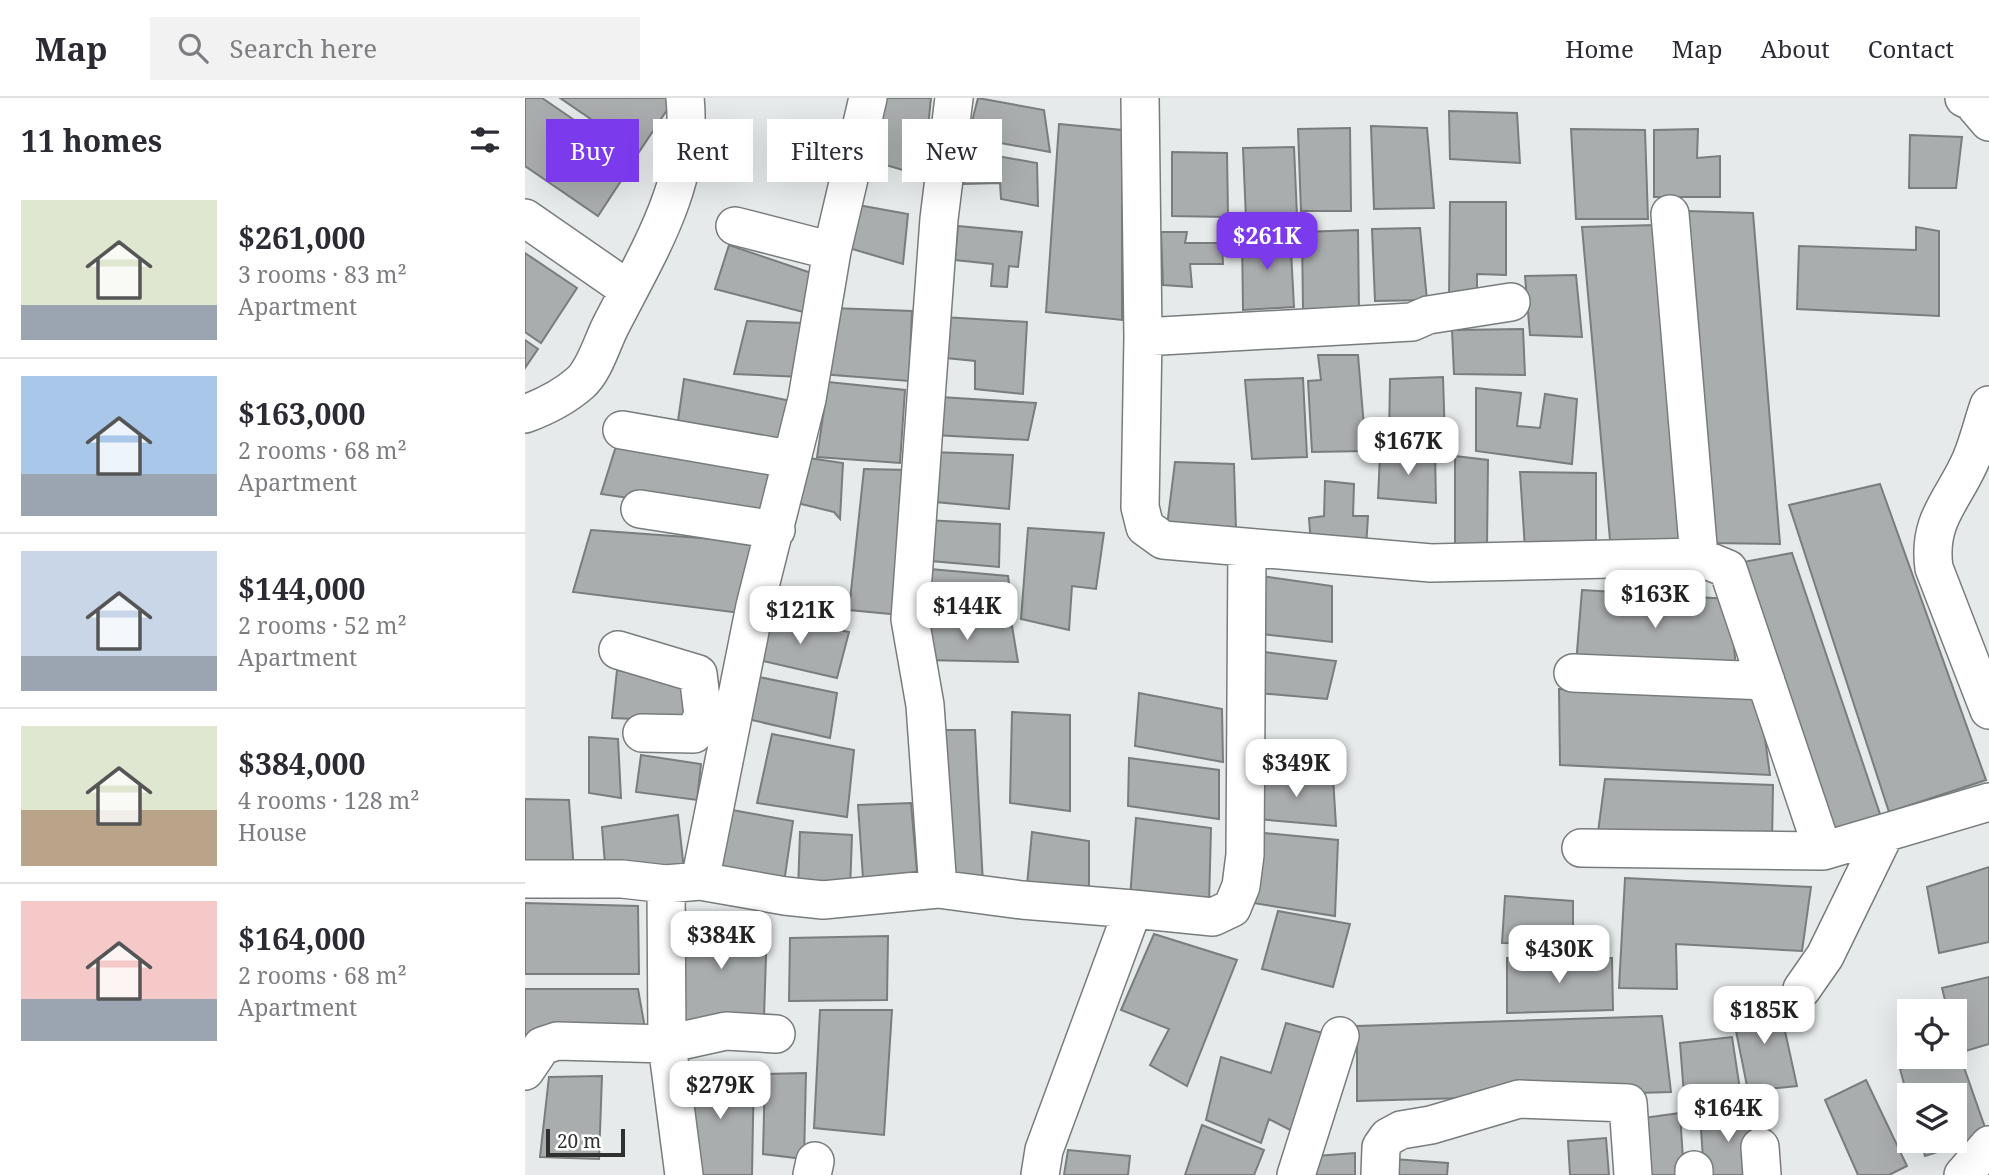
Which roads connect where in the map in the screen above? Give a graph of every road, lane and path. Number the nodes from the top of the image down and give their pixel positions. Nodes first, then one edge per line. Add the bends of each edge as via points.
1 (685, 98) edge
2 (868, 98) edge
3 (954, 98) edge
4 (1139, 98) edge
5 (1147, 98) edge
6 (1964, 98) edge
7 (1989, 122) edge
8 (1670, 214) dead end
9 (525, 218) edge
10 (735, 226) dead end
11 (832, 251) junction
12 (629, 290) junction
13 (1511, 302) dead end
14 (1143, 337) junction
15 (1989, 405) edge
16 (525, 414) edge
17 (622, 430) dead end
18 (789, 459) junction
19 (641, 509) dead end
20 (776, 530) junction
21 (1247, 548) junction
22 (1699, 557) junction
23 (618, 650) dead end
24 (1573, 673) dead end
25 (1766, 681) junction
26 (1989, 710) edge
27 (718, 718) junction
28 (642, 733) dead end
29 (1989, 802) edge
30 (1884, 835) junction
31 (1581, 848) dead end
32 (1823, 851) junction
33 (525, 879) edge
34 (683, 882) junction
35 (938, 889) junction
36 (1133, 909) junction
37 (1802, 989) dead end
38 (776, 1034) dead end
39 (1340, 1035) dead end
40 (667, 1044) junction
41 (525, 1072) edge
42 (1989, 1144) edge
43 (684, 1175) edge
44 (1039, 1175) edge
45 (1296, 1175) edge
46 (1380, 1175) edge
47 (1633, 1175) edge
48 (1963, 1175) edge

1 - 12 street via 687,148 674,197
2 - 11 street
3 - 35 street via 939,219 910,619 925,705
4 - 5 street
4 - 14 street
6 - 7 street
8 - 22 street
9 - 12 street
10 - 11 street
11 - 18 street via 807,399
12 - 16 street via 582,381 545,407
13 - 14 street via 1412,322
14 - 21 street via 1140,507 1145,527 1163,540
15 - 26 street via 1971,458 1938,521 1931,546 1934,568
17 - 18 street
18 - 20 street
19 - 20 street
20 - 27 street
21 - 22 street via 1431,563
21 - 36 street via 1241,886 1232,908 1213,917
22 - 25 street via 1728,569
23 - 27 street via 698,674
24 - 25 street
25 - 32 street
27 - 28 street via 694,734
27 - 34 street
29 - 30 street
30 - 32 street
30 - 37 street via 1825,956
31 - 32 street
33 - 34 street
34 - 35 street via 823,900
34 - 40 street
35 - 36 street
36 - 44 street via 1044,1150
38 - 40 street via 726,1031
39 - 45 street
40 - 41 street via 557,1041 542,1046
40 - 43 street
42 - 48 street
46 - 47 street via 1381,1147 1388,1137 1519,1099 1628,1103

